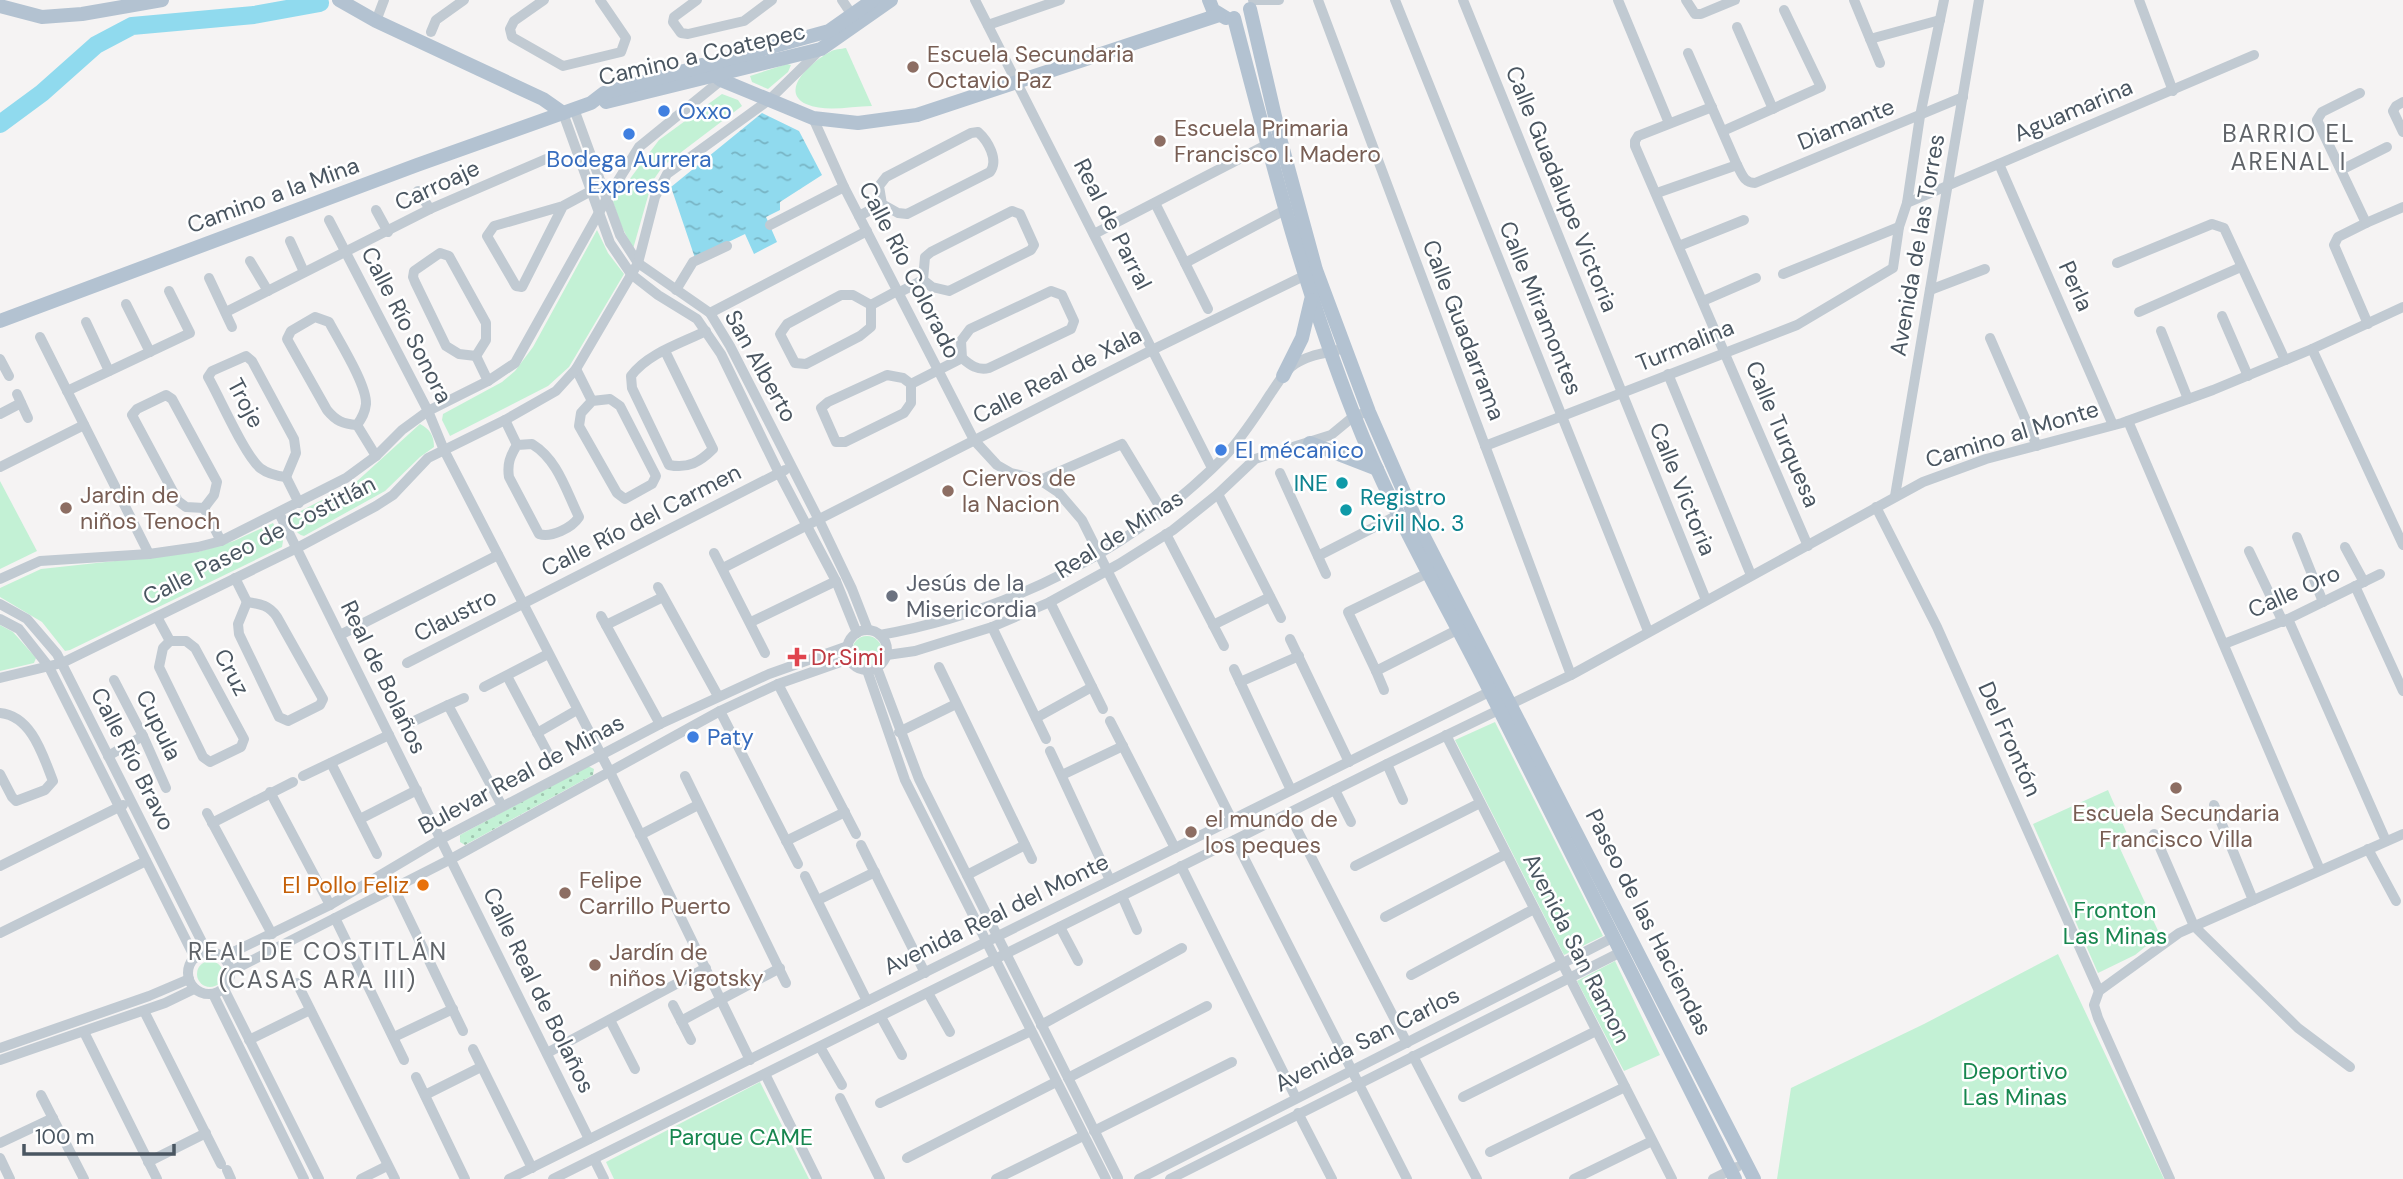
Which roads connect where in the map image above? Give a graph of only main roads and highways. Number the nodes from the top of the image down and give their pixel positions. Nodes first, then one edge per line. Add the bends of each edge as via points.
1 (162, 0) edge
2 (339, 0) edge
3 (873, 0) edge
4 (891, 0) edge
5 (1209, 0) edge
6 (1252, 3) edge
7 (0, 6) edge
8 (1219, 15) junction
9 (1234, 18) junction
10 (855, 19) junction
11 (702, 65) junction
12 (723, 76) junction
13 (591, 103) junction
14 (569, 111) junction
15 (1274, 142) junction
16 (1310, 273) junction
17 (1311, 300) junction
18 (0, 321) edge
19 (1283, 376) road end
20 (1310, 443) road end
21 (1377, 469) junction
22 (1496, 689) junction
23 (1505, 707) junction
24 (1733, 1175) edge
25 (1751, 1178) edge

1 - 7 main road via 42,17
2 - 14 main road
3 - 10 main road, Camino a Coatepec
4 - 10 main road, Camino a Coatepec
5 - 8 main road
6 - 9 main road
6 - 15 main road
8 - 9 main road
8 - 12 main road via 917,115 858,124 813,117
9 - 15 main road
10 - 11 main road, Camino a Coatepec via 829,31
10 - 12 main road, Camino a Coatepec via 821,49
11 - 12 main road
11 - 13 main road, Camino a Coatepec via 604,93
12 - 13 main road, Camino a Coatepec
13 - 14 main road, Camino a Coatepec
14 - 18 main road, Camino a la Mina
15 - 16 main road
15 - 16 main road via 1285,210
16 - 17 main road
16 - 22 main road via 1421,531
17 - 19 main road via 1302,338
17 - 21 main road
20 - 21 main road
21 - 22 main road via 1457,630
22 - 23 main road
23 - 24 main road, Paseo de las Haciendas
23 - 25 main road, Paseo de las Haciendas

